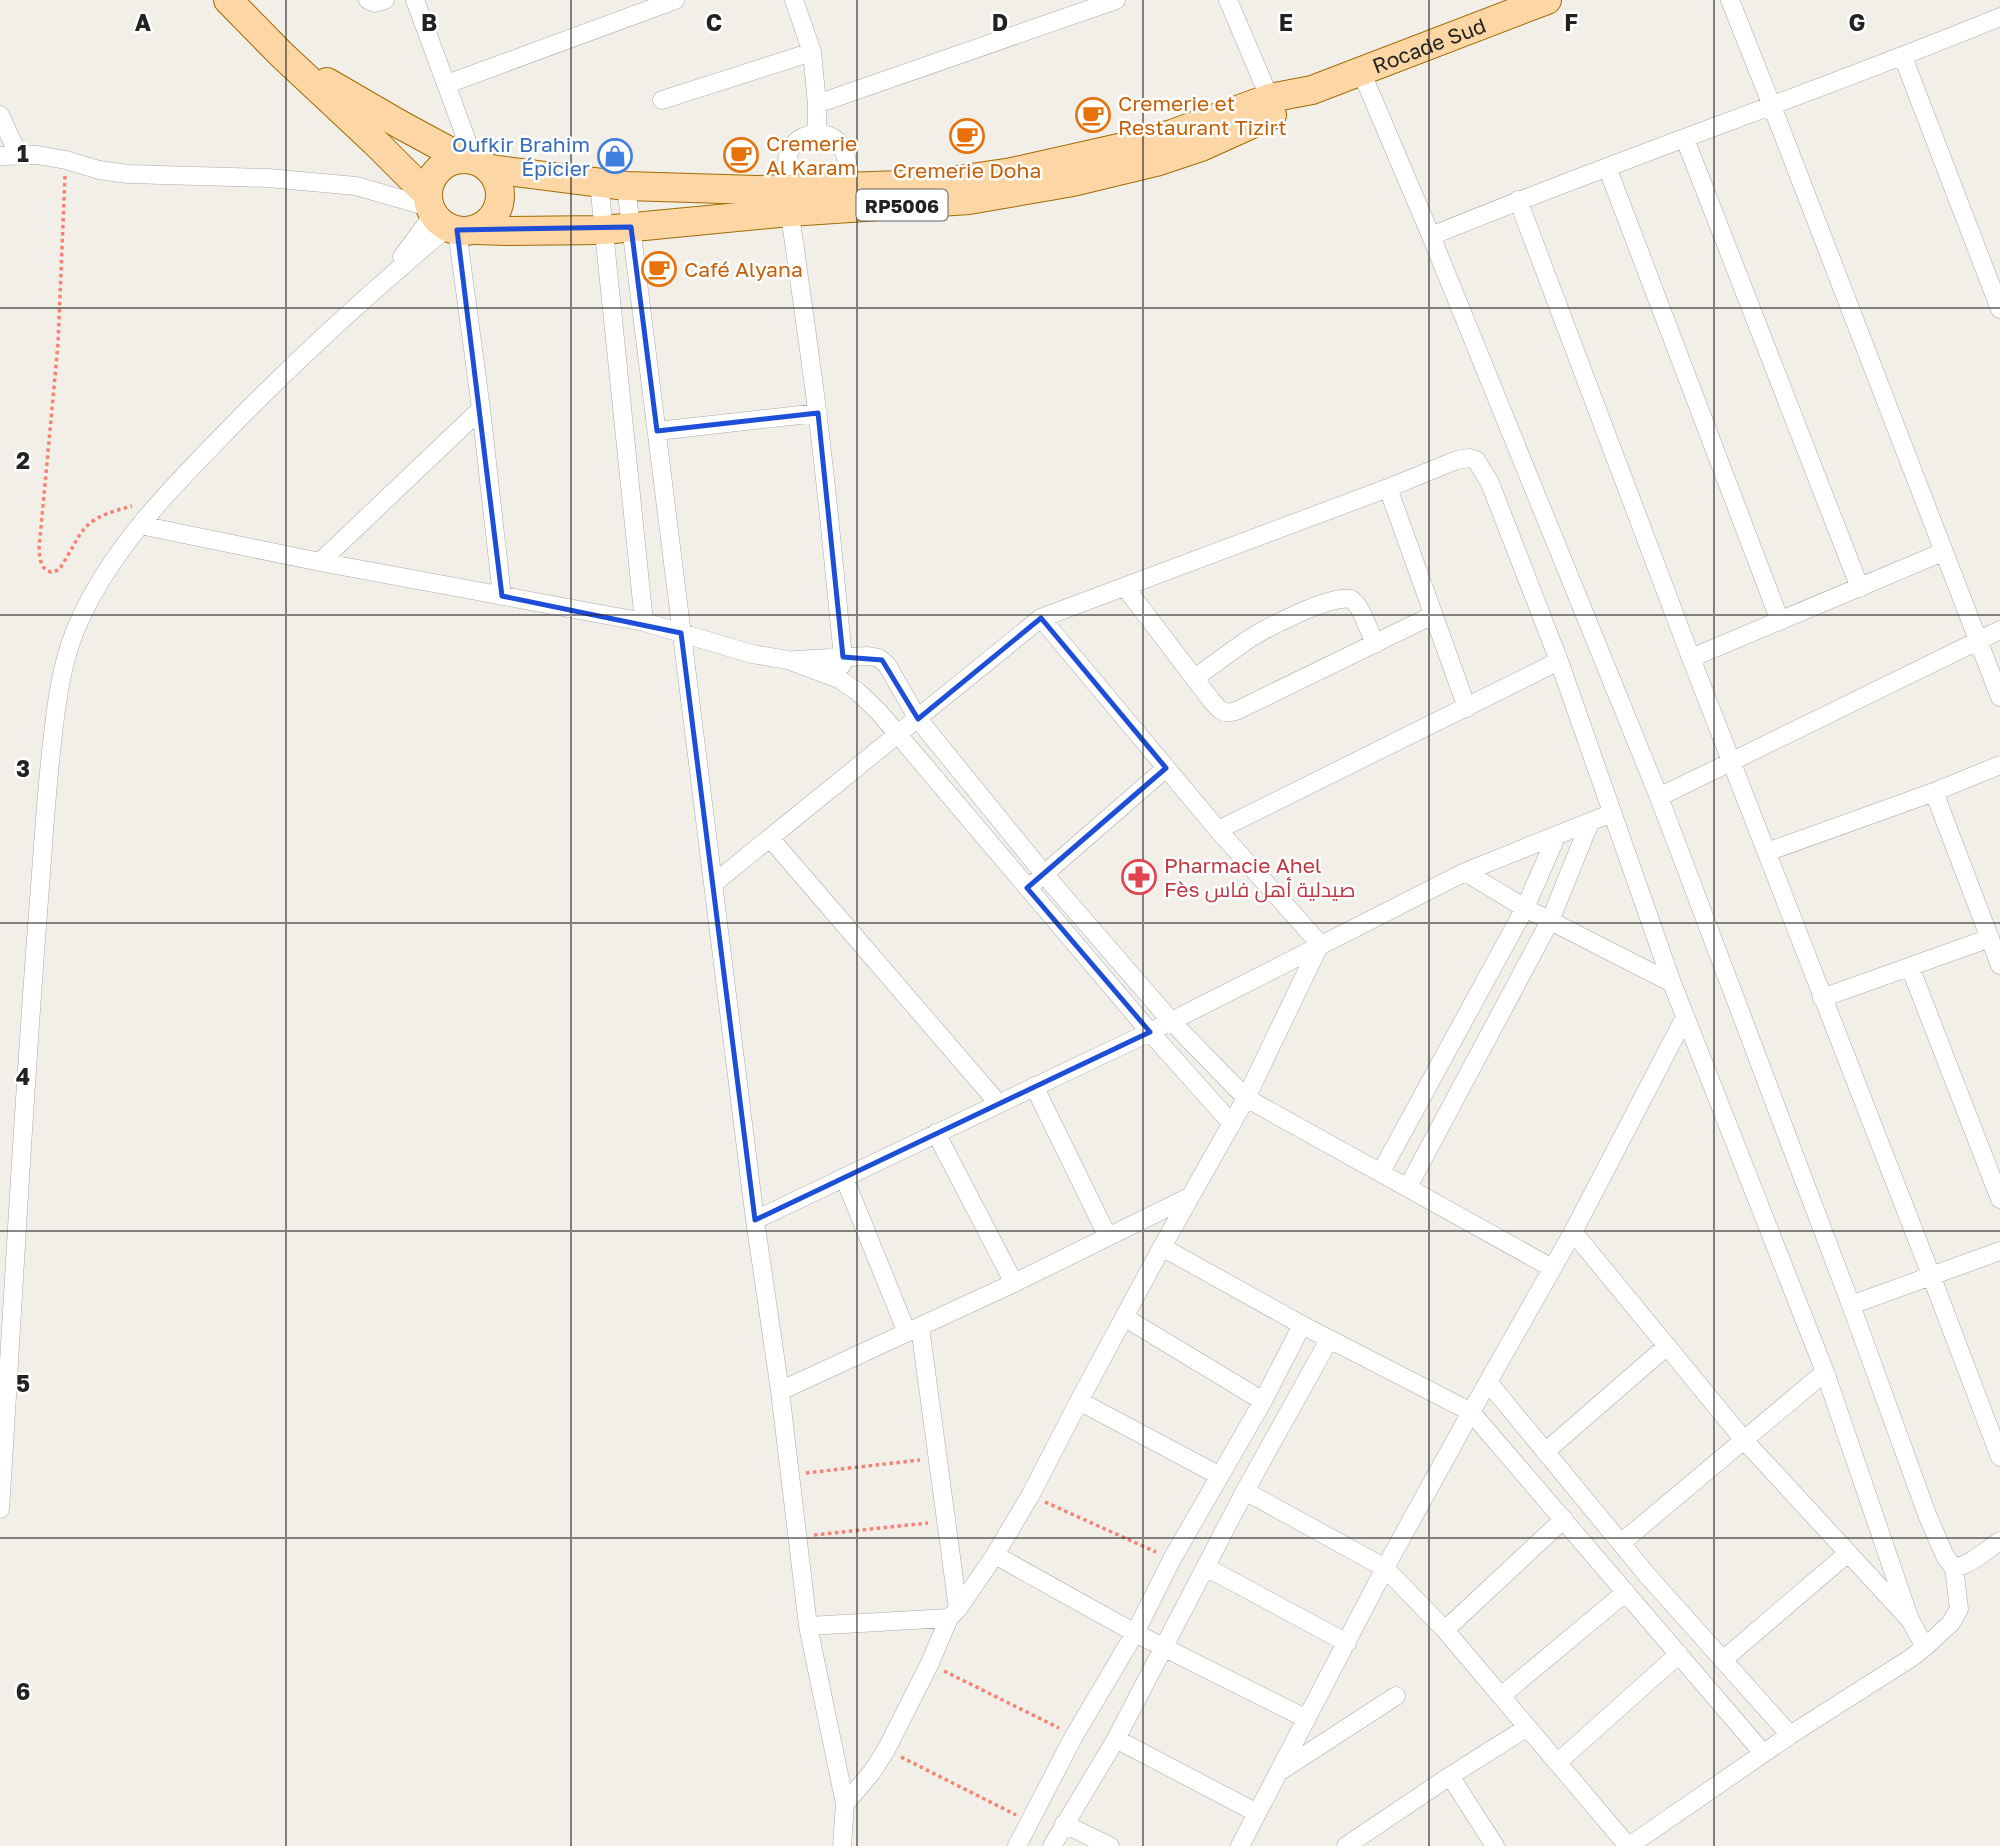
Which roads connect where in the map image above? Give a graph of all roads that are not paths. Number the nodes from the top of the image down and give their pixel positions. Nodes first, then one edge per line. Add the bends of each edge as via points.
1 (228, 0) edge
2 (368, 0) edge
3 (385, 0) edge
4 (415, 0) edge
5 (675, 0) edge
6 (794, 0) edge
7 (1116, 0) edge
8 (1228, 0) edge
9 (1547, 0) edge
10 (1730, 0) edge
11 (2000, 17) edge
12 (812, 52) junction
13 (281, 54) junction
14 (1903, 57) junction
15 (1362, 71) junction
16 (447, 84) junction
17 (662, 100) dead end
18 (817, 104) junction
19 (1273, 106) junction
20 (1772, 106) junction
21 (0, 115) edge
22 (817, 134) junction
23 (1685, 139) junction
24 (18, 154) junction
25 (0, 156) edge
26 (475, 162) junction
27 (1607, 167) junction
28 (612, 184) junction
29 (849, 198) junction
30 (1518, 200) junction
31 (789, 201) junction
32 (444, 217) junction
33 (631, 227) junction
34 (603, 230) junction
35 (1431, 236) junction
36 (2000, 309) edge
37 (481, 409) junction
38 (818, 413) junction
39 (657, 431) junction
40 (1388, 488) junction
41 (139, 525) junction
42 (1944, 552) junction
43 (320, 562) junction
44 (1125, 587) junction
45 (1860, 588) junction
46 (502, 596) junction
47 (1433, 615) junction
48 (1041, 618) junction
49 (1780, 621) junction
50 (644, 622) junction
51 (2000, 630) edge
52 (681, 634) junction
53 (1978, 640) junction
54 (1375, 644) junction
55 (843, 657) junction
56 (1691, 658) junction
57 (788, 660) junction
58 (1559, 661) junction
59 (1194, 678) junction
60 (839, 679) junction
61 (2000, 697) edge
62 (1467, 708) junction
63 (918, 719) junction
64 (897, 735) junction
65 (1731, 762) junction
66 (2000, 765) edge
67 (1166, 768) junction
68 (1934, 792) junction
69 (1659, 797) junction
70 (1612, 813) junction
71 (1590, 821) junction
72 (1218, 830) junction
73 (1557, 835) junction
74 (770, 838) junction
75 (1767, 852) junction
76 (1465, 872) junction
77 (1044, 874) junction
78 (713, 884) junction
79 (1027, 888) junction
80 (1525, 908) junction
81 (1550, 921) junction
82 (1990, 938) junction
83 (1320, 944) junction
84 (2000, 965) edge
85 (1910, 967) junction
86 (1672, 983) junction
87 (1822, 998) junction
88 (1685, 1017) junction
89 (1171, 1021) junction
90 (1150, 1032) junction
91 (1034, 1086) junction
92 (1246, 1098) junction
93 (998, 1103) junction
94 (1232, 1124) junction
95 (936, 1133) junction
96 (1381, 1172) junction
97 (844, 1177) junction
98 (1408, 1188) junction
99 (1191, 1196) junction
100 (2000, 1199) edge
101 (755, 1220) junction
102 (1573, 1232) junction
103 (1108, 1237) junction
104 (1162, 1247) junction
105 (2000, 1251) edge
106 (1552, 1268) junction
107 (1931, 1275) junction
108 (1014, 1283) junction
109 (1851, 1306) junction
110 (1124, 1317) junction
111 (1302, 1325) junction
112 (914, 1330) junction
113 (1329, 1340) junction
114 (1667, 1346) junction
115 (1825, 1372) junction
116 (1488, 1382) junction
117 (780, 1391) junction
118 (1079, 1401) junction
119 (1263, 1401) junction
120 (1471, 1412) junction
121 (1744, 1440) junction
122 (1545, 1452) junction
123 (2000, 1457) edge
124 (1220, 1476) junction
125 (1245, 1491) junction
126 (0, 1509) edge
127 (1564, 1519) junction
128 (2000, 1541) edge
129 (1621, 1543) junction
130 (1848, 1553) junction
131 (995, 1555) junction
132 (1206, 1567) junction
133 (1385, 1567) junction
134 (1954, 1567) junction
135 (1626, 1592) junction
136 (953, 1613) junction
137 (1910, 1620) junction
138 (808, 1626) junction
139 (1446, 1630) junction
140 (1136, 1633) junction
141 (1347, 1643) junction
142 (1165, 1647) junction
143 (1925, 1647) junction
144 (1679, 1654) junction
145 (1723, 1660) junction
146 (1396, 1696) dead end
147 (1501, 1696) junction
148 (1307, 1719) junction
149 (1526, 1728) junction
150 (1790, 1735) junction
151 (1116, 1739) junction
152 (1763, 1753) junction
153 (1557, 1763) junction
154 (1279, 1772) junction
155 (1450, 1776) junction
156 (845, 1804) junction
157 (1257, 1813) junction
158 (1064, 1824) junction
159 (1366, 1841) edge
160 (842, 1846) edge
161 (1017, 1846) edge
162 (1052, 1846) edge
163 (1110, 1846) edge
164 (1240, 1846) edge
165 (1346, 1846) edge
166 (1495, 1846) edge
167 (1628, 1846) edge

1 - 13 main road, RP5006
2 - 3 street
4 - 16 street
5 - 16 street
6 - 12 street
7 - 18 street
8 - 19 street
9 - 15 main road, Rocade Sud / RP5006
10 - 20 street
11 - 14 street
12 - 17 street
12 - 18 street
13 - 26 main road, RP5006 via 401,125
13 - 32 main road, RP5006 via 375,142
14 - 20 street
14 - 36 street
15 - 19 main road, Rocade Sud / RP5006
15 - 35 street
16 - 26 street
18 - 22 street
19 - 29 main road, RP5006 via 1191,150 1073,182 969,200
20 - 23 street
20 - 42 street
21 - 24 street
22 - 29 street via 835,139 846,155
22 - 31 street via 799,139 788,155
23 - 27 street
23 - 45 street
24 - 25 street
24 - 32 street via 128,174 356,186
26 - 28 main road, RP5006
26 - 32 main road via 451,160 433,174 429,183
26 - 32 main road via 497,180 499,204 494,215 485,224
27 - 30 street
27 - 49 street
28 - 31 main road, RP5006 via 757,190
28 - 33 street
28 - 34 street
29 - 31 main road, RP5006
30 - 35 street
30 - 56 street
31 - 33 main road, RP5006
31 - 38 street
32 - 34 main road, RP5006 via 508,231
32 - 37 street
32 - 41 street
33 - 34 main road, RP5006
33 - 39 street
34 - 50 street
35 - 69 street
37 - 43 street
37 - 46 street
38 - 39 street
38 - 55 street
39 - 52 street
40 - 44 street
40 - 47 street
40 - 58 street via 1457,460 1477,461 1490,483
41 - 43 street
41 - 126 street via 74,632 54,722
42 - 45 street
42 - 53 street
43 - 46 street
44 - 48 street
44 - 59 street
45 - 49 street
46 - 50 street
47 - 54 street
47 - 62 street
48 - 63 street
48 - 67 street
49 - 56 street
50 - 52 street
51 - 53 street
52 - 57 street
52 - 78 street
53 - 61 street
53 - 65 street
54 - 59 street via 1230,713 1222,712
54 - 59 street via 1356,604 1340,599 1265,629
55 - 57 street
55 - 60 street
55 - 63 street via 874,657 885,662
56 - 65 street
57 - 60 street
58 - 62 street
58 - 70 street
60 - 64 street via 878,711
62 - 72 street
63 - 64 street
63 - 77 street
64 - 74 street
64 - 79 street
65 - 69 street
65 - 75 street
66 - 68 street
67 - 72 street
67 - 77 street
68 - 75 street
68 - 82 street
69 - 109 street
70 - 71 street
70 - 86 street
71 - 73 street
71 - 81 street
72 - 83 street
73 - 76 street
73 - 80 street
74 - 78 street
74 - 93 street
75 - 87 street
76 - 80 street
76 - 83 street
77 - 79 street
77 - 89 street
78 - 101 street
79 - 90 street
80 - 81 street
80 - 96 street
81 - 86 street
81 - 98 street
82 - 84 street
82 - 85 street
83 - 89 street
83 - 92 street
85 - 87 street
85 - 100 street
86 - 88 street
87 - 107 street
88 - 102 street
88 - 115 street
89 - 90 street
89 - 92 street
90 - 91 street
90 - 94 street
91 - 93 street
91 - 103 street
92 - 94 street
92 - 96 street
93 - 95 street
94 - 99 street
95 - 97 street
95 - 108 street
96 - 98 street
97 - 101 street
97 - 112 street
98 - 106 street
99 - 103 street
99 - 104 street
101 - 117 street
102 - 106 street
102 - 114 street
103 - 108 street
104 - 110 street
104 - 111 street
105 - 107 street
106 - 116 street
107 - 109 street
107 - 123 street
108 - 112 street
109 - 134 street via 1928,1517
110 - 118 street
110 - 119 street
111 - 113 street
111 - 119 street
112 - 117 street
112 - 136 street via 939,1458
113 - 120 street
113 - 125 street
114 - 121 street
114 - 122 street
115 - 121 street
115 - 137 street
116 - 120 street
116 - 122 street
117 - 138 street
118 - 124 street
118 - 131 street
119 - 124 street
120 - 127 street
120 - 133 street
121 - 129 street
121 - 130 street
122 - 129 street
124 - 140 street
125 - 132 street
125 - 133 street
127 - 135 street
127 - 139 street
128 - 134 street
129 - 145 street
130 - 137 street
130 - 145 street
131 - 136 street
131 - 140 street
132 - 141 street
132 - 142 street
133 - 139 street
133 - 141 street
134 - 143 street via 1959,1609
135 - 144 street
135 - 147 street
136 - 138 street
136 - 156 street via 886,1750
137 - 143 street
138 - 156 street
139 - 147 street
140 - 142 street
140 - 161 street via 1074,1736
141 - 148 street
142 - 148 street
142 - 151 street
143 - 150 street
144 - 152 street
144 - 153 street
145 - 150 street
146 - 154 street
147 - 149 street
148 - 154 street
149 - 153 street
149 - 155 street
150 - 152 street
151 - 157 street
151 - 158 street
152 - 167 street
153 - 167 street
154 - 157 street
155 - 159 street
155 - 166 street
156 - 160 street
157 - 164 street
158 - 162 street
158 - 163 street
159 - 165 street

